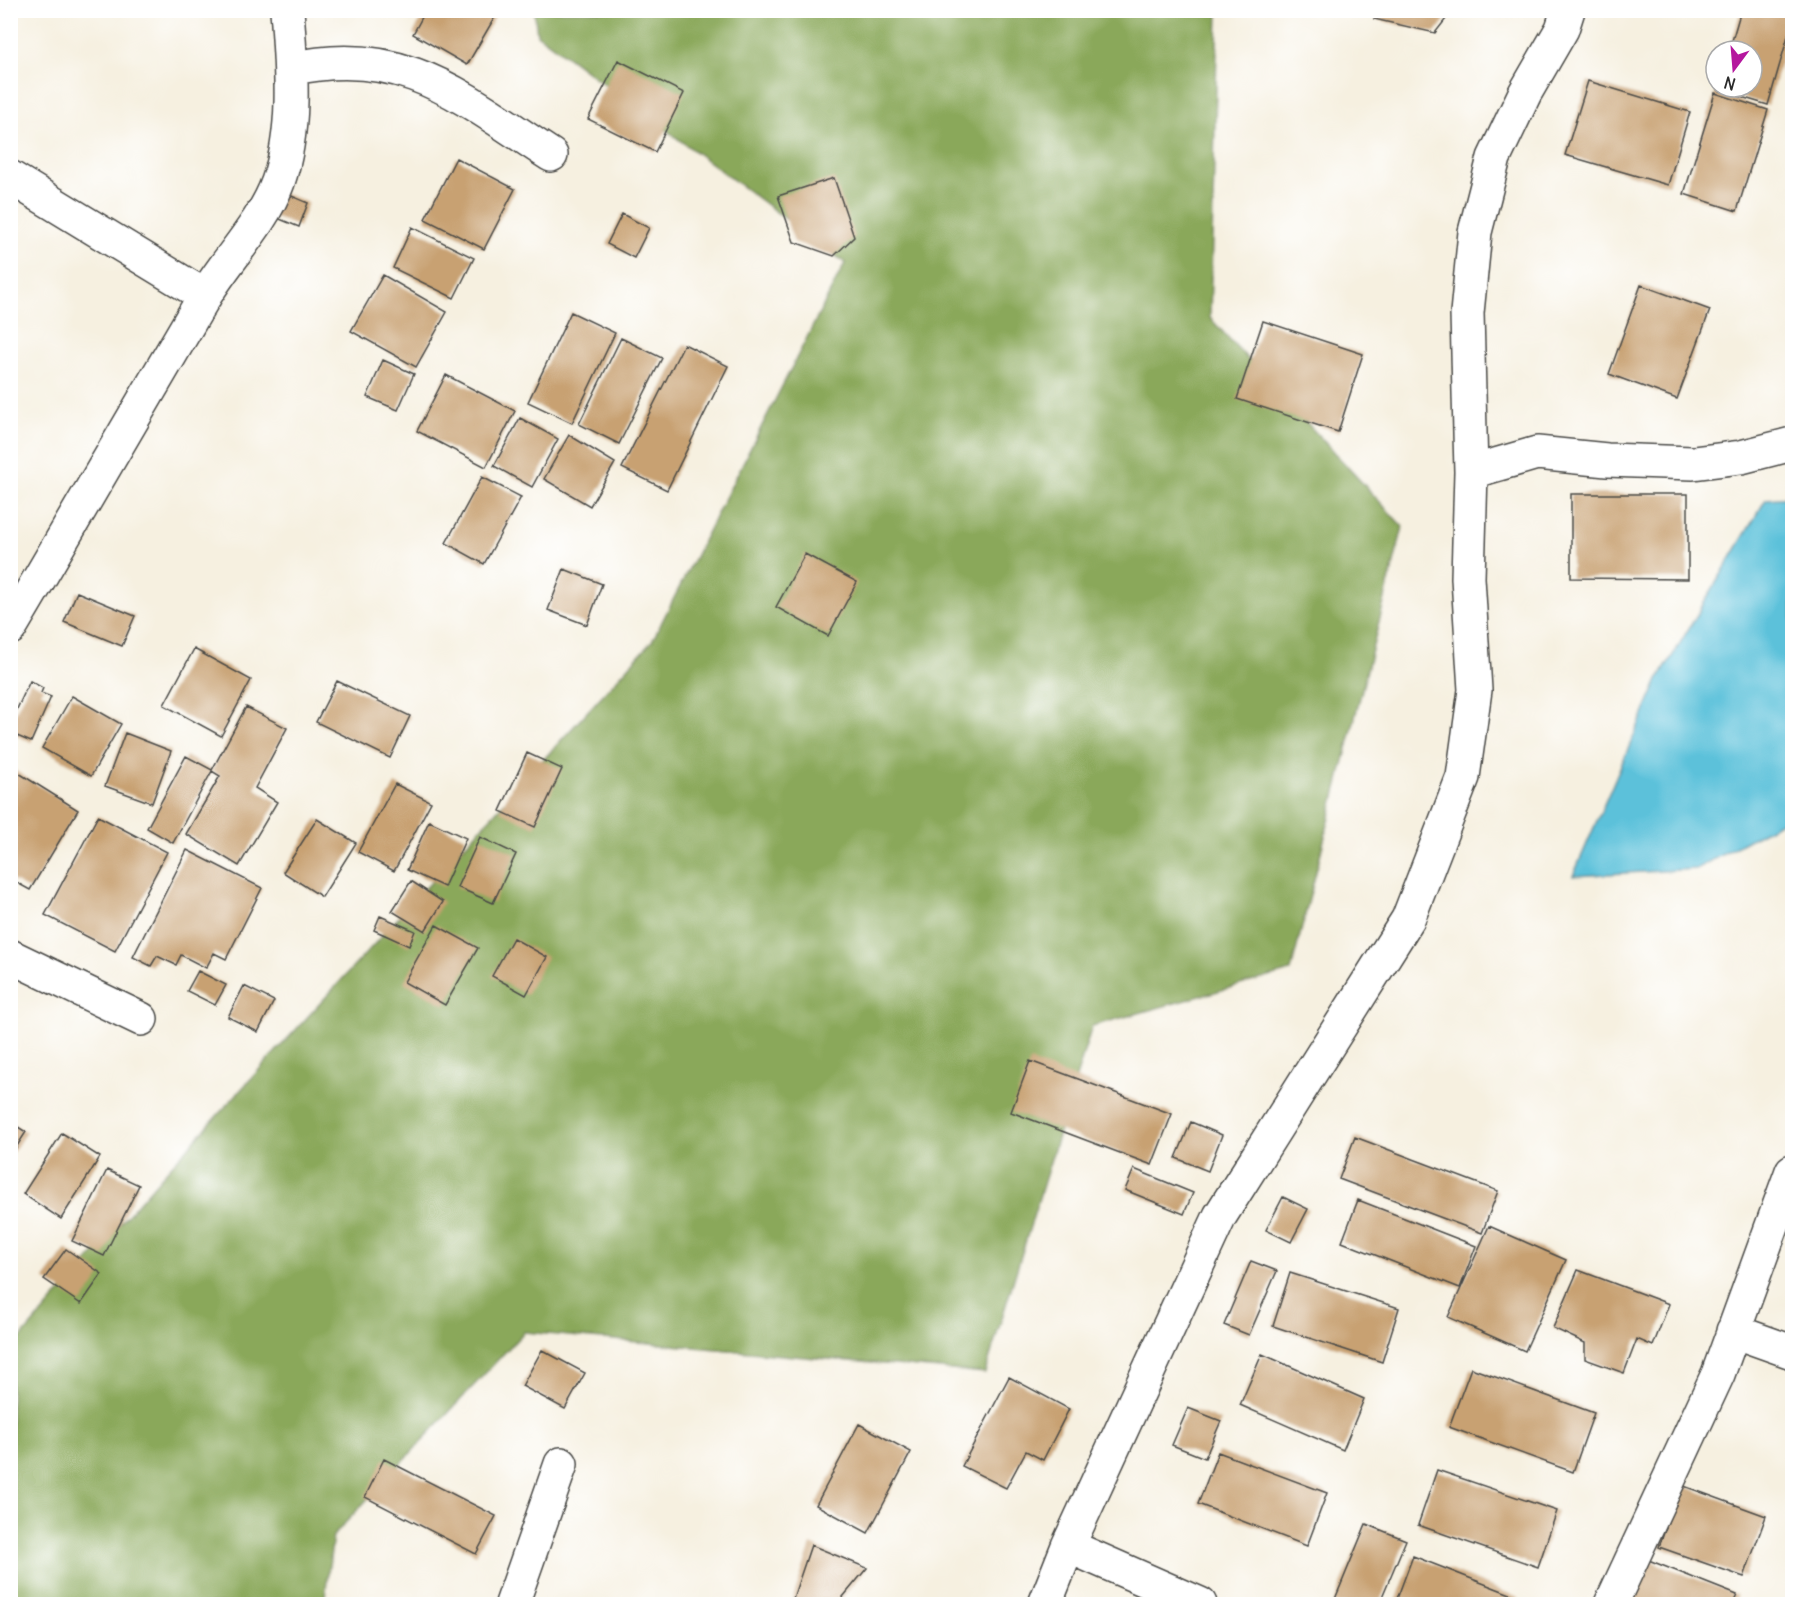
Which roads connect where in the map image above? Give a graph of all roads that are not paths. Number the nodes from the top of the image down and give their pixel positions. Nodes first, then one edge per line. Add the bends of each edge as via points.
1 (287, 10) edge
2 (1568, 10) edge
3 (291, 69) junction
4 (551, 155) dead end
5 (10, 177) edge
6 (205, 296) junction
7 (1792, 444) edge
8 (1471, 472) junction
9 (10, 628) edge
10 (10, 956) edge
11 (141, 1019) dead end
12 (1792, 1171) edge
13 (1733, 1331) junction
14 (1792, 1352) edge
15 (561, 1464) dead end
16 (1068, 1546) junction
17 (512, 1605) edge
18 (1045, 1605) edge
19 (1200, 1605) edge
20 (1611, 1605) edge

1 - 3 street
2 - 8 street via 1562,29 1494,158 1475,232 1467,313
3 - 4 street via 352,62 405,70 452,92
3 - 6 street via 287,136 279,180 266,210
5 - 6 street
6 - 9 street
7 - 8 street via 1741,457 1693,463 1537,453
8 - 16 street via 1468,578 1475,690 1463,777 1408,919 1220,1216
10 - 11 street
12 - 13 street
13 - 14 street
13 - 20 street via 1718,1374
15 - 17 street
16 - 18 street
16 - 19 street

